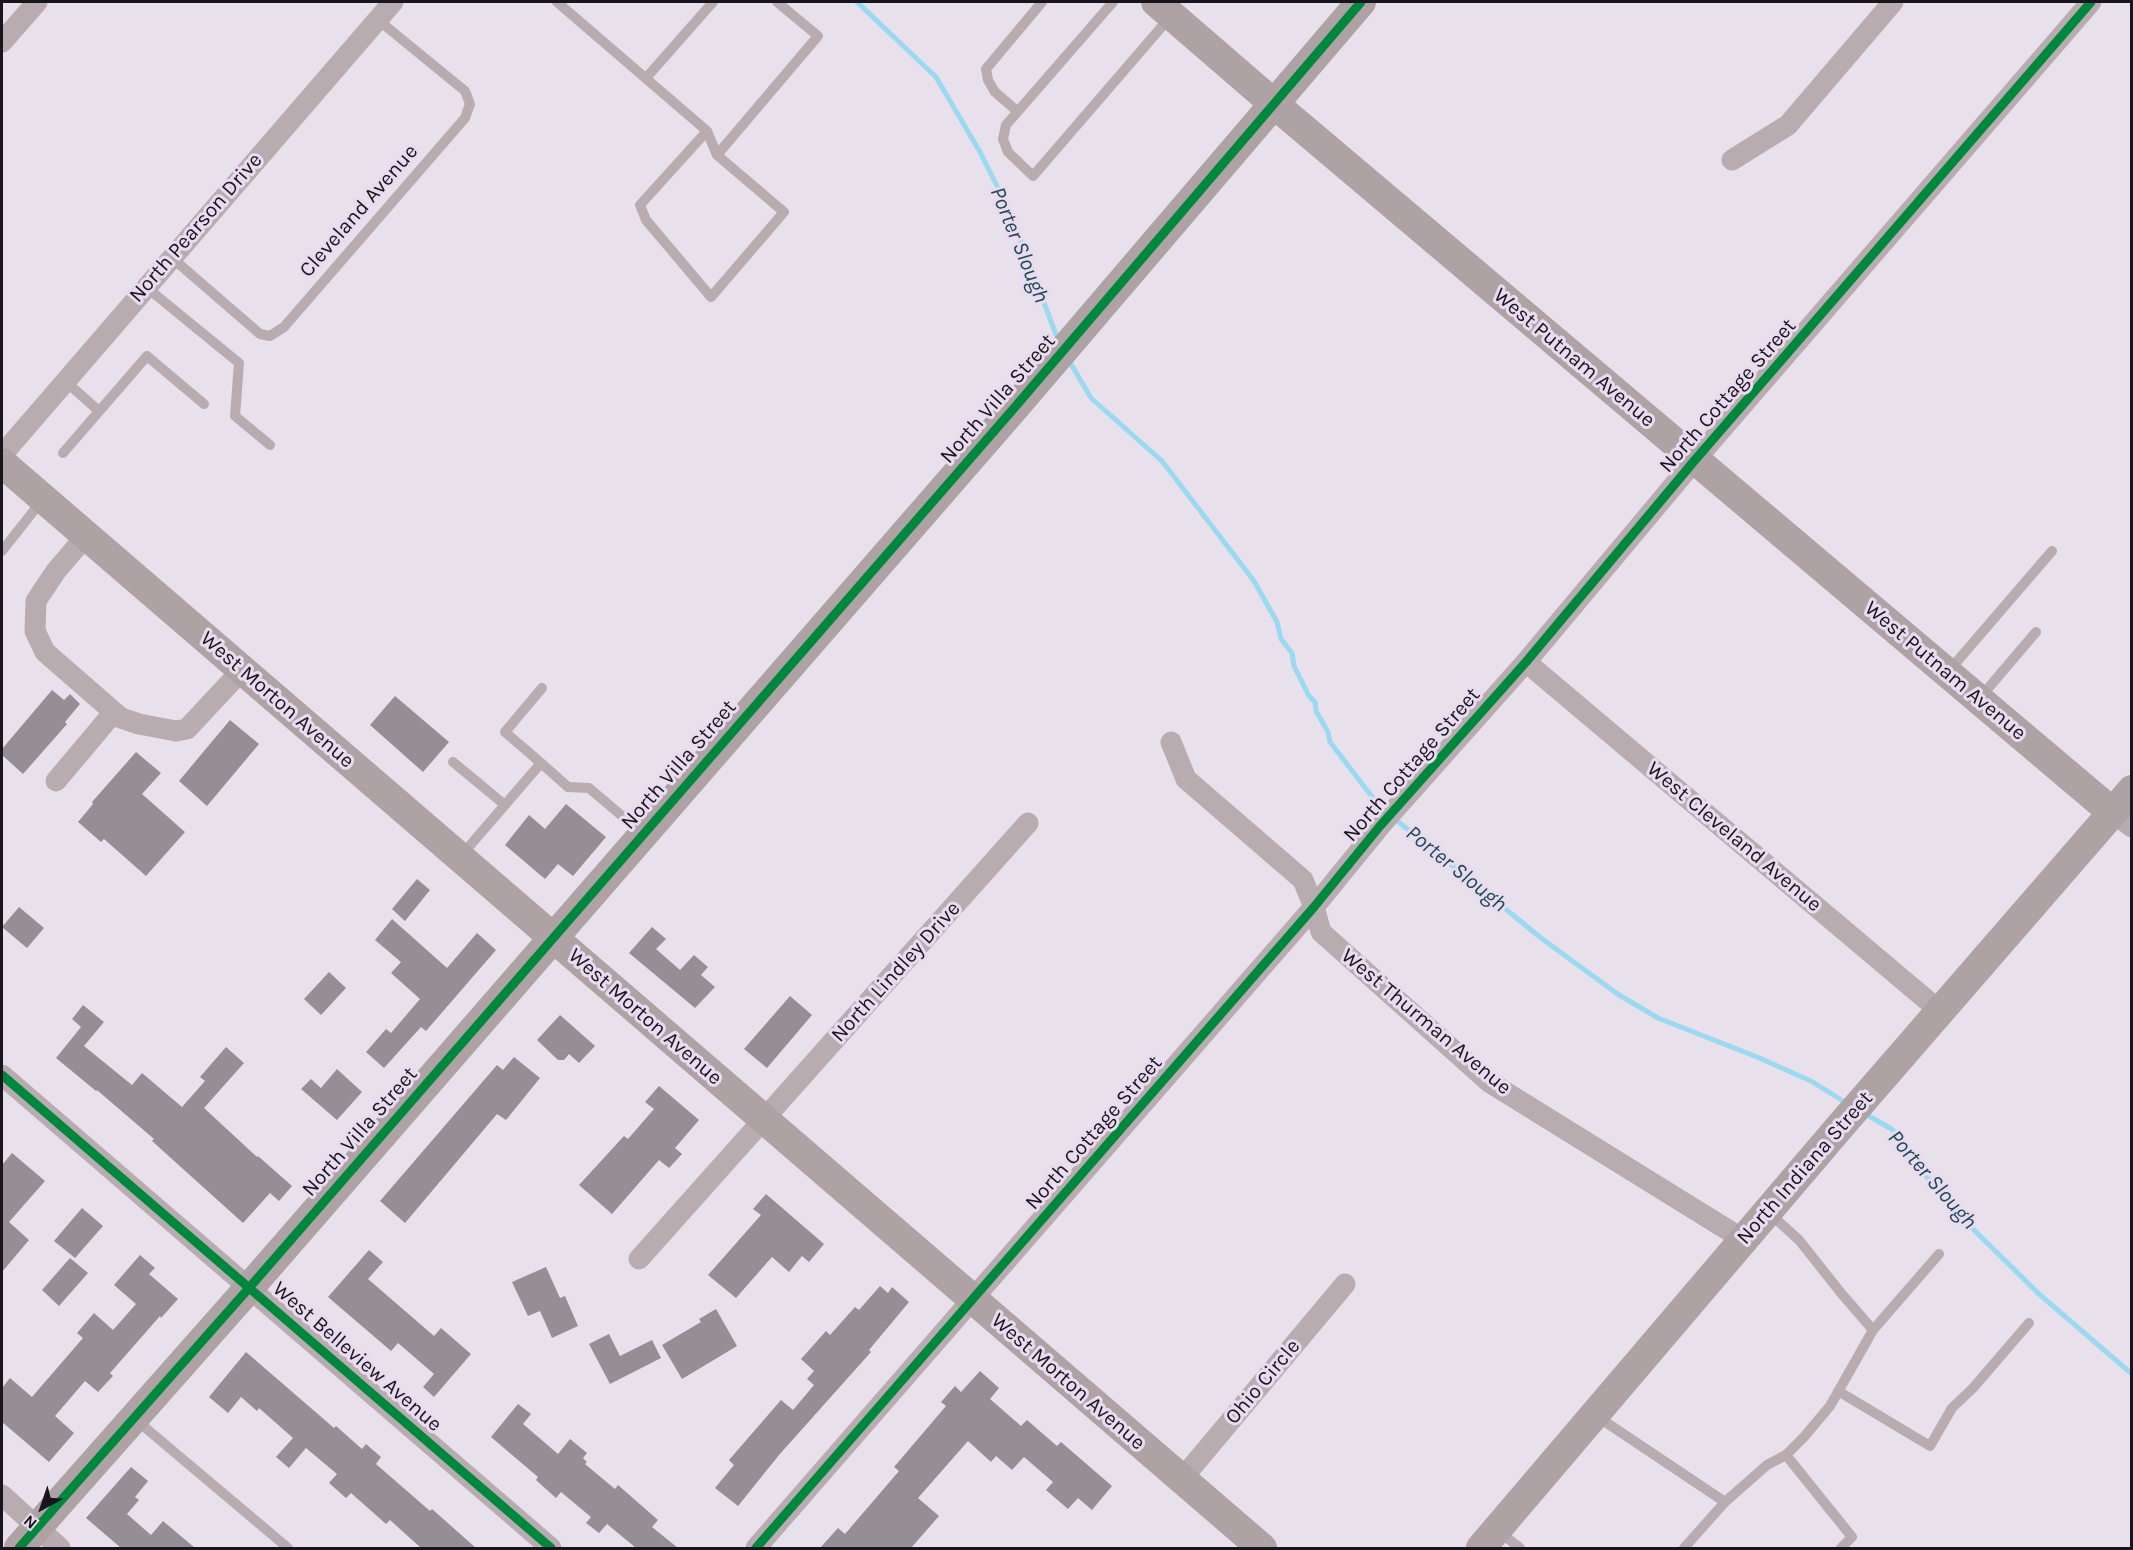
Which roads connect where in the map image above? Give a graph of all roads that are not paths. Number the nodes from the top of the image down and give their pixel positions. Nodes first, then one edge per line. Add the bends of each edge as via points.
1 (37, 2) edge
2 (393, 2) edge
3 (557, 2) edge
4 (713, 2) edge
5 (777, 2) edge
6 (1042, 2) edge
7 (1113, 2) edge
8 (1361, 2) edge
9 (1893, 2) edge
10 (2091, 2) edge
11 (1164, 8) edge
12 (377, 19) junction
13 (2, 42) edge
14 (646, 78) junction
15 (1273, 103) junction
16 (1017, 111) junction
17 (707, 131) junction
18 (717, 155) junction
19 (1732, 160) dead end
20 (170, 257) junction
21 (145, 287) junction
22 (66, 381) junction
23 (204, 404) dead end
24 (99, 411) junction
25 (270, 445) dead end
26 (63, 453) dead end
27 (2, 455) edge
28 (1695, 460) junction
29 (2, 463) edge
30 (43, 499) junction
31 (86, 536) junction
32 (2, 551) edge
33 (2052, 551) dead end
34 (2036, 632) dead end
35 (1526, 662) junction
36 (242, 670) junction
37 (1947, 673) junction
38 (542, 688) dead end
39 (1979, 699) junction
40 (114, 712) junction
41 (1171, 742) dead end
42 (453, 762) dead end
43 (541, 763) junction
44 (56, 781) dead end
45 (505, 805) junction
46 (2125, 810) edge
47 (1028, 823) dead end
48 (643, 834) junction
49 (460, 857) junction
50 (1314, 907) junction
51 (553, 937) junction
52 (1941, 1012) junction
53 (2, 1075) edge
54 (764, 1120) junction
55 (1768, 1212) junction
56 (1744, 1240) junction
57 (1939, 1254) dead end
58 (639, 1259) dead end
59 (1345, 1284) dead end
60 (249, 1288) junction
61 (973, 1299) junction
62 (2029, 1323) dead end
63 (1873, 1330) junction
64 (1838, 1391) junction
65 (1595, 1415) junction
66 (134, 1418) junction
67 (1786, 1455) junction
68 (1181, 1480) junction
69 (2, 1495) edge
70 (1725, 1502) junction
71 (28, 1538) edge
72 (1489, 1539) edge
73 (60, 1548) edge
74 (288, 1548) edge
75 (552, 1548) edge
76 (756, 1548) edge
77 (1262, 1548) edge
78 (1520, 1548) edge
79 (1684, 1548) edge
80 (1841, 1548) edge

1 - 13 street
2 - 12 street, North Pearson Drive
3 - 14 lane
4 - 14 lane
5 - 18 lane via 818,36
6 - 16 lane via 986,69 995,92
7 - 16 lane
8 - 15 street, North Villa Street
9 - 19 street via 1788,125
10 - 28 street, North Cottage Street
11 - 15 street, West Putnam Avenue
11 - 16 lane via 1033,176 1012,158 1005,146 1003,132
12 - 20 street, North Pearson Drive
12 - 20 lane, Cleveland Avenue via 465,91 470,104 465,118 285,327 270,336 260,334
14 - 17 lane
15 - 28 street, West Putnam Avenue
15 - 48 street, North Villa Street via 1049,368
17 - 18 lane
17 - 18 lane via 640,205 646,220 711,297 784,212
20 - 21 street, North Pearson Drive
21 - 22 street, North Pearson Drive
21 - 25 lane via 239,363 235,416
22 - 24 lane
22 - 27 street, North Pearson Drive
23 - 24 lane via 147,356
24 - 26 lane
28 - 35 street, North Cottage Street
28 - 37 street, West Putnam Avenue
29 - 30 street, West Morton Avenue
30 - 31 street, West Morton Avenue
30 - 32 lane
31 - 36 street, West Morton Avenue
31 - 40 street via 36,601 35,631 45,652
33 - 37 lane
34 - 39 lane
35 - 50 street, North Cottage Street via 1403,799
35 - 52 street, West Cleveland Avenue
36 - 40 street via 187,729 176,731 139,724
36 - 49 street, West Morton Avenue
37 - 39 street, West Putnam Avenue
38 - 43 lane via 505,732
39 - 46 street, West Putnam Avenue
40 - 44 street
41 - 50 street, West Thurman Avenue via 1186,779 1303,880
42 - 45 lane
43 - 45 lane
43 - 48 lane via 568,787 589,788
45 - 49 lane
46 - 52 street, North Indiana Street
47 - 54 street, North Lindley Drive
48 - 51 street, North Villa Street
49 - 51 street, West Morton Avenue
50 - 56 street, West Thurman Avenue via 1321,932 1489,1082
50 - 61 street, North Cottage Street
51 - 54 street, West Morton Avenue
51 - 60 street, North Villa Street
52 - 55 street, North Indiana Street
53 - 60 street, West Belleview Avenue
54 - 58 street, North Lindley Drive
54 - 61 street, West Morton Avenue
55 - 56 street, North Indiana Street
55 - 63 lane via 1799,1239
56 - 65 street, North Indiana Street
57 - 63 lane
59 - 68 street, Ohio Circle
60 - 66 street, North Villa Street
60 - 75 street, West Belleview Avenue
61 - 68 street, West Morton Avenue
61 - 76 street, North Cottage Street
62 - 64 lane via 1953,1408 1930,1446
63 - 64 lane
64 - 67 lane via 1830,1406
65 - 70 lane
65 - 72 street, North Indiana Street
66 - 71 street, North Villa Street
66 - 74 lane
67 - 70 lane via 1767,1465
67 - 80 lane via 1852,1537
68 - 77 street, West Morton Avenue
69 - 71 street
70 - 79 lane
71 - 73 street
72 - 78 lane

